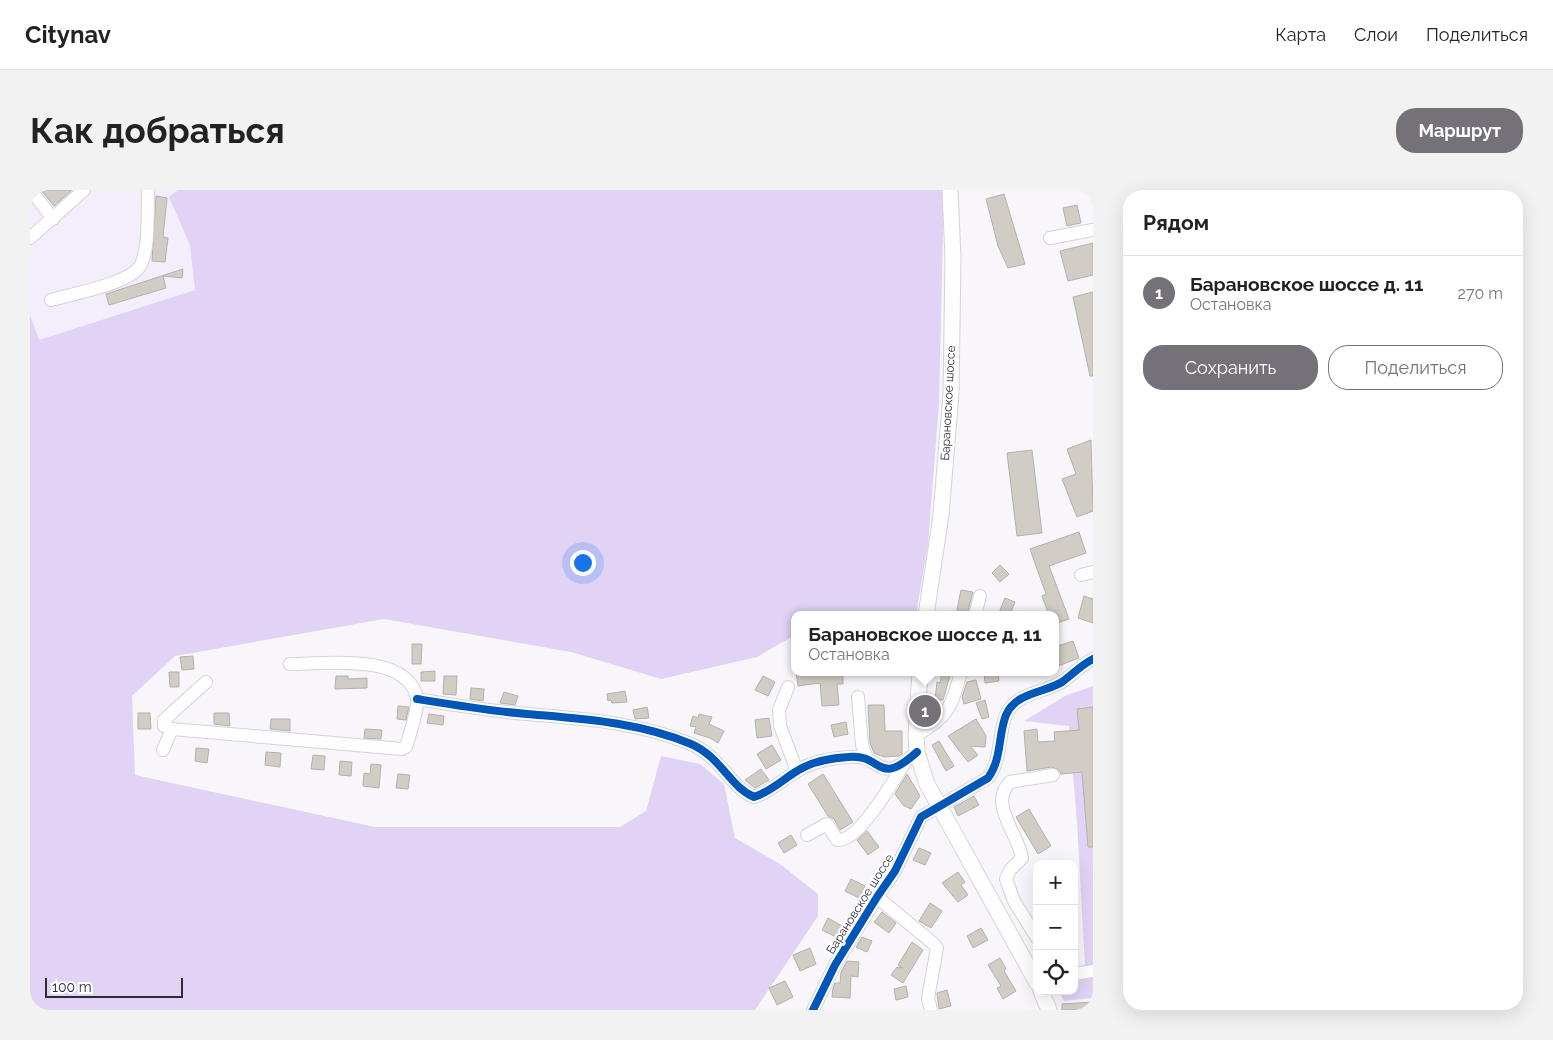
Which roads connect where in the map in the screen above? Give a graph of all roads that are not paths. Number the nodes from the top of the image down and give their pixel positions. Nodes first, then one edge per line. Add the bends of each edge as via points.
1 (31, 190) edge
2 (84, 190) edge
3 (148, 190) edge
4 (950, 190) edge
5 (53, 219) junction
6 (1093, 230) edge
7 (30, 238) edge
8 (1050, 238) dead end
9 (51, 300) dead end
10 (980, 596) dead end
11 (927, 611) edge
12 (976, 611) edge
13 (1093, 659) edge
14 (290, 664) dead end
15 (920, 676) edge
16 (960, 676) edge
17 (206, 682) dead end
18 (788, 687) dead end
19 (858, 697) dead end
20 (417, 699) junction
21 (172, 729) junction
22 (916, 735) junction
23 (163, 750) dead end
24 (917, 752) junction
25 (867, 759) junction
26 (904, 764) junction
27 (797, 771) junction
28 (1053, 775) dead end
29 (939, 806) junction
30 (807, 835) dead end
31 (877, 897) junction
32 (1033, 931) edge
33 (1093, 971) edge
34 (1078, 973) edge
35 (1033, 976) edge
36 (813, 1010) edge
37 (931, 1010) edge

1 - 5 street
2 - 5 street
3 - 9 street via 146,246 140,267 125,278
4 - 11 main road, Барановское шоссе via 953,258 951,394 942,514
5 - 7 street
6 - 8 street
10 - 12 street
13 - 29 street, Барановское шоссе via 1053,686 1021,698 1012,706 1003,724 994,770 977,786
14 - 20 street via 360,663 387,667 404,679
15 - 22 main road
16 - 22 street via 947,713
17 - 21 street via 164,720 164,726
18 - 27 street via 779,710 780,726
19 - 25 street via 862,745
20 - 21 street via 406,746 402,749
20 - 27 street via 490,710 609,721 667,735 705,752 718,762 739,788 754,797 764,794
21 - 23 street
22 - 24 main road
24 - 26 street
24 - 29 main road via 927,784
25 - 26 street via 880,768 896,768
25 - 27 street via 851,756
26 - 30 street via 882,799 846,838 837,840 827,824
28 - 32 street via 1010,782 1003,792 1002,807 1022,858 1006,879 1014,900
29 - 31 street, Барановское шоссе via 916,824 902,859
29 - 35 main road
31 - 36 street, Барановское шоссе
31 - 37 street via 934,944 936,952 928,998
33 - 34 street

